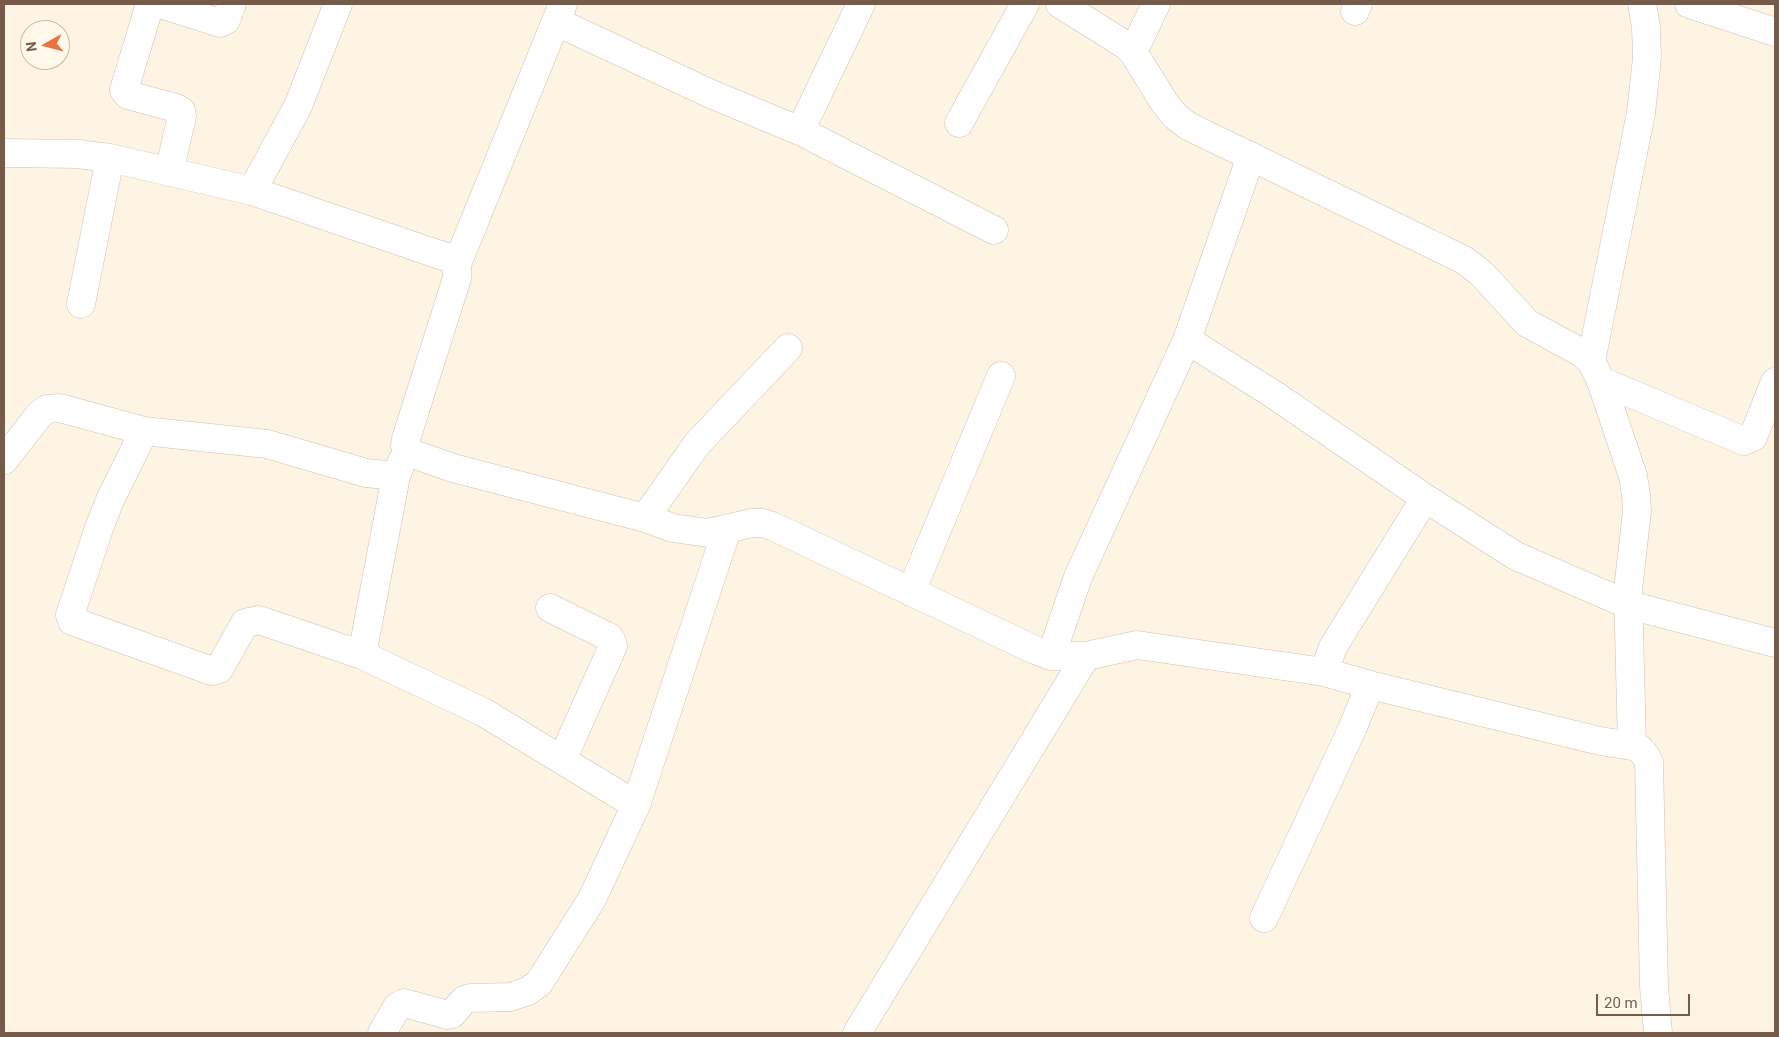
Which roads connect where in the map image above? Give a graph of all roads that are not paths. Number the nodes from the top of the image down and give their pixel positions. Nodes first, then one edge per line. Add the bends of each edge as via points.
1 (150, 4) edge
2 (160, 4) edge
3 (232, 4) edge
4 (338, 4) edge
5 (861, 4) edge
6 (1025, 4) edge
7 (1060, 4) edge
8 (1156, 4) edge
9 (1642, 4) edge
10 (1689, 4) edge
11 (1739, 11) edge
12 (560, 13) edge
13 (1775, 32) edge
14 (1133, 52) junction
15 (959, 123) dead end
16 (800, 131) junction
17 (4, 153) edge
18 (1251, 156) junction
19 (110, 158) junction
20 (170, 172) junction
21 (252, 191) junction
22 (994, 230) dead end
23 (457, 264) junction
24 (81, 304) dead end
25 (1186, 340) junction
26 (788, 348) dead end
27 (1596, 371) junction
28 (1001, 376) dead end
29 (1775, 382) edge
30 (144, 431) junction
31 (407, 450) junction
32 (4, 460) edge
33 (396, 476) junction
34 (1425, 498) junction
35 (645, 518) junction
36 (727, 529) junction
37 (912, 592) junction
38 (1629, 605) junction
39 (550, 608) dead end
40 (1775, 643) edge
41 (362, 655) junction
42 (1051, 656) junction
43 (1086, 656) junction
44 (1324, 672) junction
45 (1370, 685) junction
46 (1632, 746) junction
47 (562, 760) junction
48 (636, 805) junction
49 (1264, 918) dead end
50 (382, 1033) edge
51 (857, 1033) edge
52 (1658, 1033) edge

1 - 20 street via 124,92 181,111
2 - 3 street via 220,23 226,20
4 - 21 street via 298,106
5 - 16 street
6 - 15 street
7 - 14 street via 1118,39
8 - 14 street
9 - 27 street via 1647,58 1641,113
10 - 11 street
11 - 13 street
12 - 16 street via 711,94
12 - 23 street
14 - 18 street via 1151,84 1175,116 1188,126
16 - 22 street
17 - 19 street
18 - 25 street
18 - 27 street via 1464,260 1481,273 1526,323 1582,353
19 - 20 street
19 - 24 street
20 - 21 street
21 - 23 street via 452,259
23 - 31 street via 457,278 406,439
25 - 34 street via 1273,394
25 - 42 street via 1078,577
26 - 35 street via 697,444
27 - 29 street via 1744,441 1753,437
27 - 38 street via 1633,476 1636,495
28 - 37 street
30 - 32 street via 53,408 40,414
30 - 33 street via 267,444 366,473
30 - 41 street via 99,528 72,609 72,621 212,671 219,669 241,627 253,620
31 - 33 street
31 - 35 street via 453,468
33 - 41 street
34 - 38 street via 1516,556
34 - 44 street via 1333,647
35 - 36 street via 672,528 708,532
36 - 37 street via 752,523 772,526
36 - 48 street
37 - 42 street
38 - 40 street
38 - 46 street
39 - 47 street via 609,637 613,646
41 - 47 street via 483,712
42 - 43 street
43 - 44 street via 1137,645
43 - 51 street
44 - 45 street
45 - 46 street
45 - 49 street
46 - 52 street via 1646,755 1648,762
47 - 48 street
48 - 50 street via 592,900 539,983 510,997 464,1000 448,1015 404,1003 397,1007

